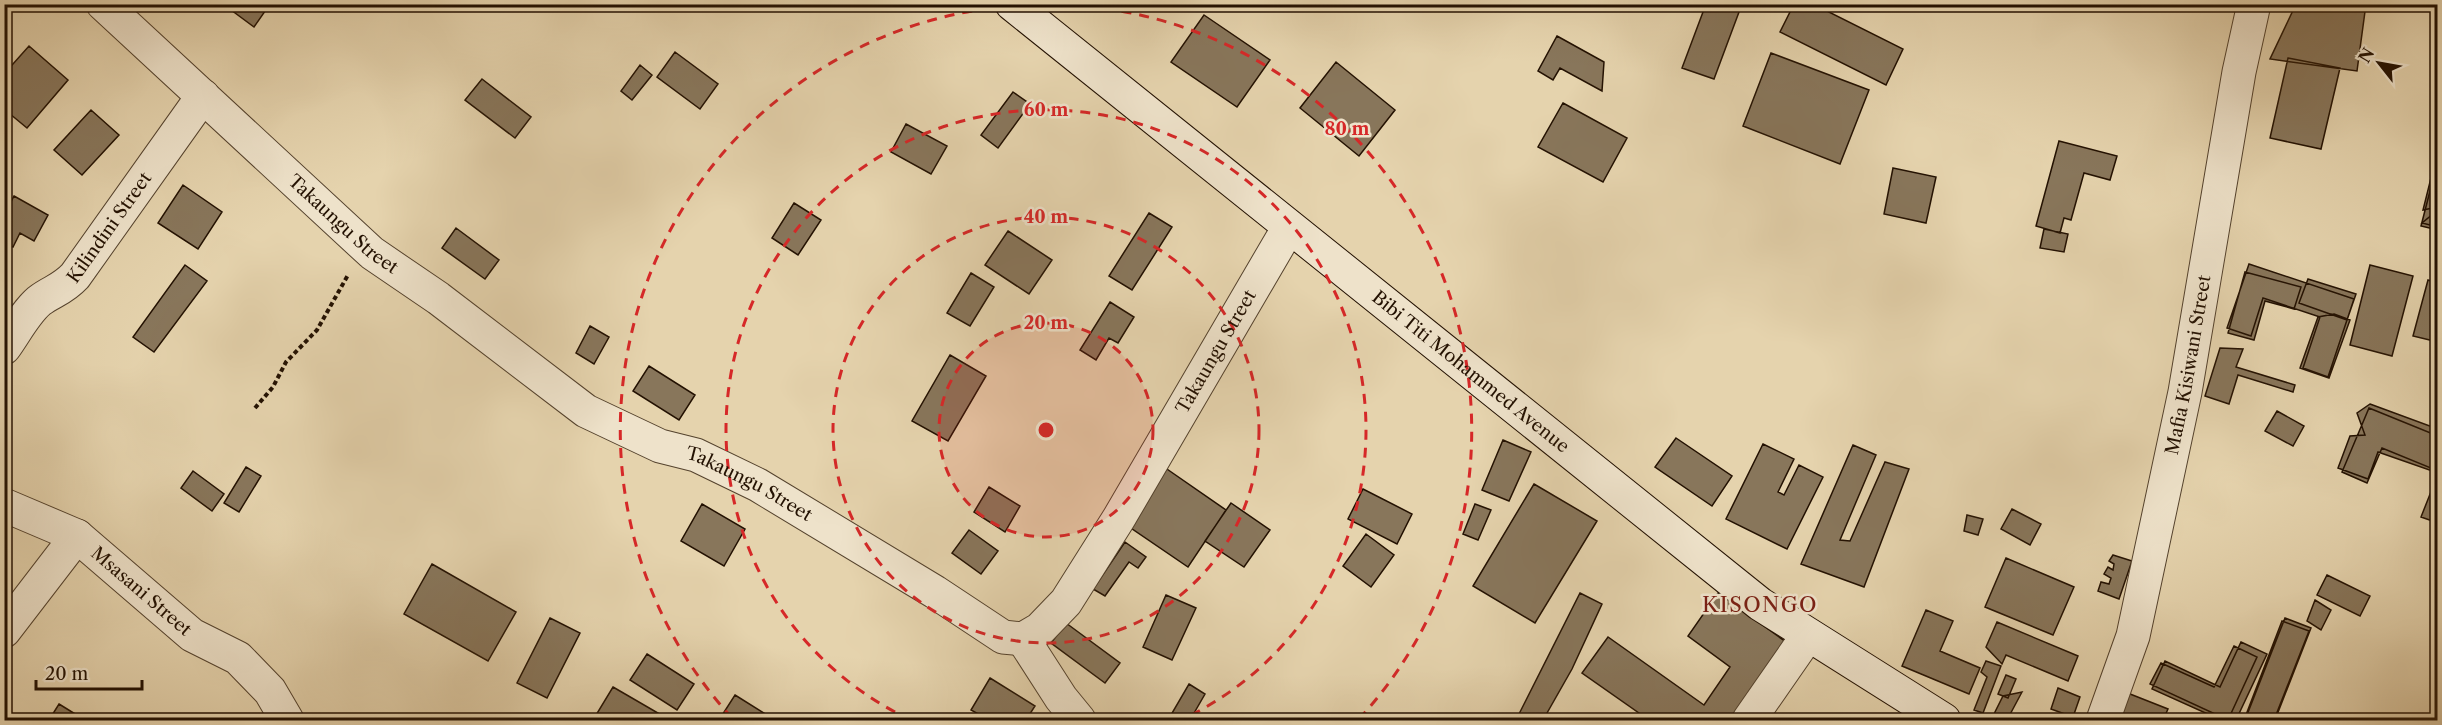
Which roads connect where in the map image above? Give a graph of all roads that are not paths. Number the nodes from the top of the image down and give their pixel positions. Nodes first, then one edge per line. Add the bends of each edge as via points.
1 (103, 4) edge
2 (1012, 4) edge
3 (2254, 4) edge
4 (203, 96) junction
5 (1289, 227) junction
6 (4, 348) edge
7 (4, 505) edge
8 (77, 536) junction
9 (4, 631) edge
10 (1808, 635) junction
11 (1023, 639) junction
12 (287, 720) edge
13 (1079, 720) edge
14 (1749, 720) edge
15 (1944, 720) edge
16 (2103, 720) edge

1 - 4 street, Takaungu Street
2 - 5 street, Bibi Titi Mohammed Avenue
3 - 16 street, Mafia Kisiwani Street via 2180,415 2133,636
4 - 6 street, Kilindini Street via 75,276 65,287 35,305
4 - 11 street, Takaungu Street via 372,253 586,411 660,446 696,455 758,485 1003,637
5 - 10 street, Bibi Titi Mohammed Avenue via 1760,604
5 - 11 street, Takaungu Street via 1066,602 1040,629
7 - 8 street, Msasani Street
8 - 9 street
8 - 12 street, Msasani Street via 192,635 245,664 270,691
10 - 14 street
10 - 15 street, Bibi Titi Mohammed Avenue
11 - 13 street

